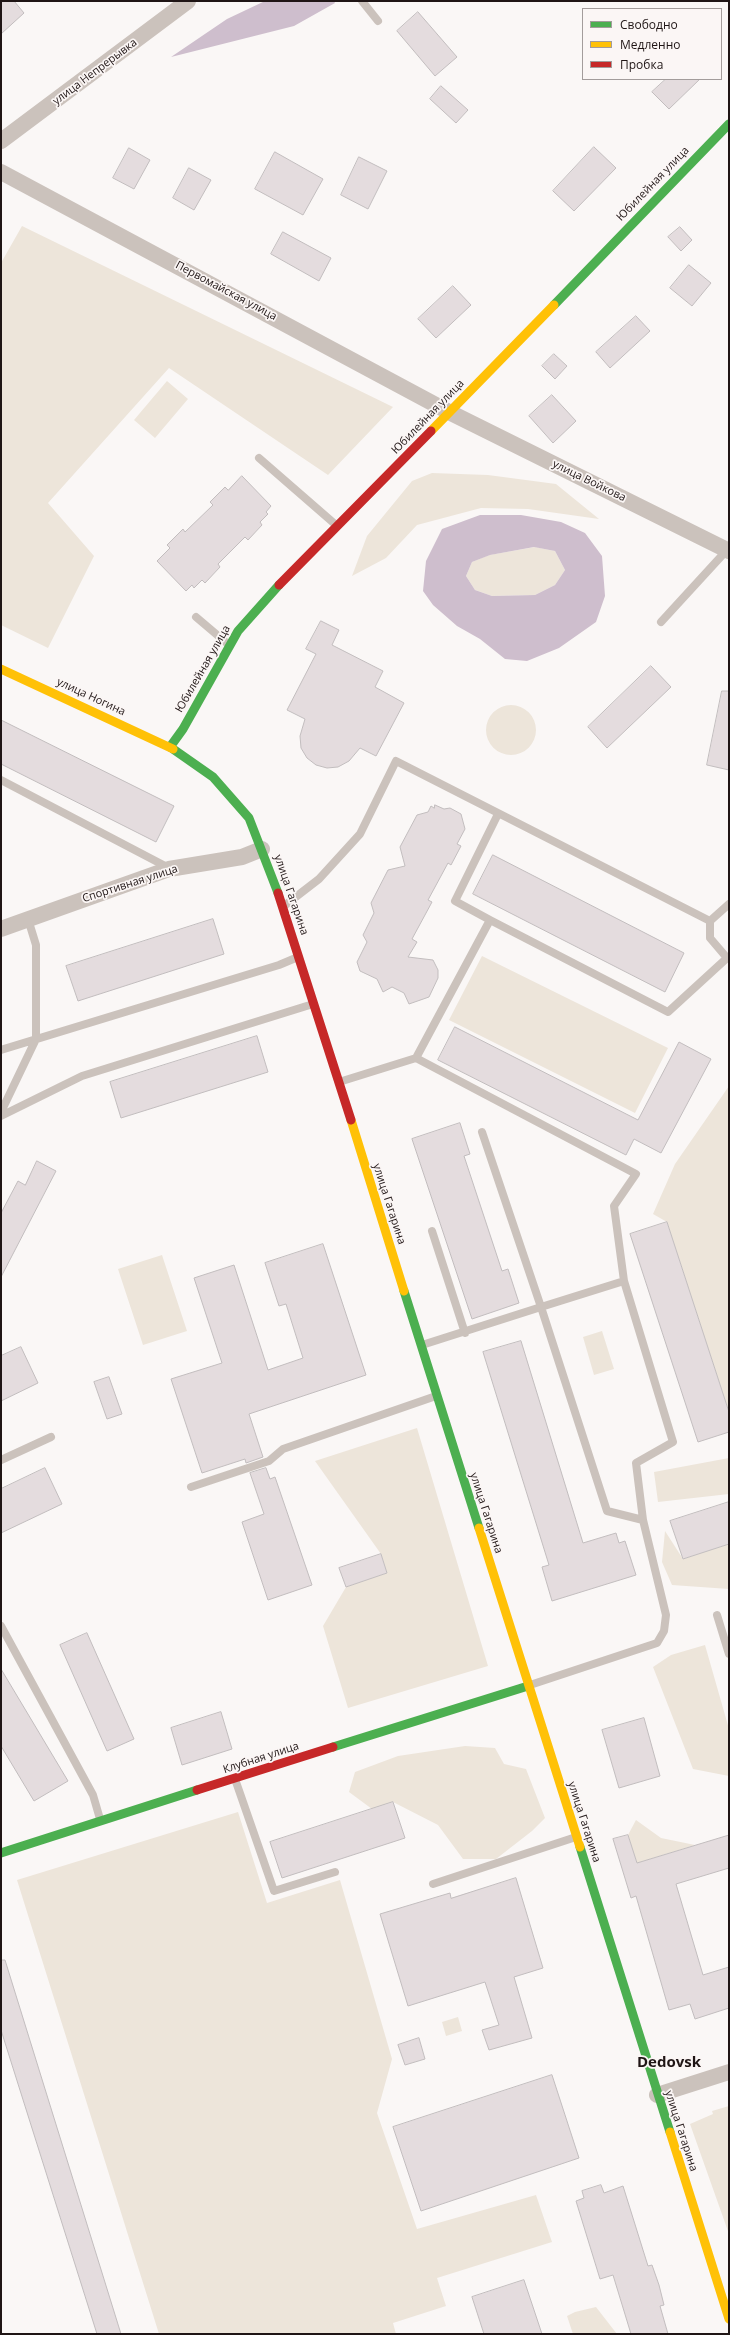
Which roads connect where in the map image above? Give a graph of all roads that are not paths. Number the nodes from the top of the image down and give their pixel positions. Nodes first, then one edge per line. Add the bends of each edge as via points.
1 (188, 1) edge
2 (362, 1) edge
3 (378, 21) dead end
4 (729, 124) edge
5 (1, 142) edge
6 (1, 172) edge
7 (450, 412) junction
8 (259, 458) dead end
9 (336, 525) junction
10 (728, 551) edge
11 (196, 617) dead end
12 (661, 622) dead end
13 (230, 646) junction
14 (1, 668) edge
15 (170, 747) junction
16 (1, 780) edge
17 (498, 814) junction
18 (262, 849) junction
19 (169, 869) junction
20 (729, 904) edge
21 (283, 906) junction
22 (28, 919) junction
23 (490, 920) junction
24 (710, 921) junction
25 (1, 929) edge
26 (298, 956) junction
27 (313, 1003) junction
28 (36, 1039) junction
29 (1, 1050) edge
30 (416, 1058) junction
31 (338, 1082) junction
32 (1, 1112) edge
33 (1, 1116) edge
34 (482, 1132) dead end
35 (432, 1231) dead end
36 (624, 1281) junction
37 (541, 1307) junction
38 (465, 1333) junction
39 (421, 1346) junction
40 (437, 1396) junction
41 (51, 1437) dead end
42 (1, 1460) edge
43 (191, 1486) dead end
44 (643, 1520) junction
45 (717, 1615) dead end
46 (1, 1626) edge
47 (729, 1654) edge
48 (528, 1686) junction
49 (235, 1779) junction
50 (100, 1820) junction
51 (576, 1837) junction
52 (1, 1853) edge
53 (335, 1872) dead end
54 (433, 1884) dead end
55 (729, 2072) edge
56 (657, 2094) junction
57 (729, 2319) edge

1 - 5 street, улица Непрерывка
2 - 3 lane
4 - 7 street, Юбилейная улица
6 - 7 street, Первомайская улица
7 - 9 street, Юбилейная улица
7 - 10 street, улица Войкова
8 - 9 lane
9 - 13 street, Юбилейная улица via 238,631
10 - 12 lane
11 - 13 lane
13 - 15 street, Юбилейная улица
14 - 15 street, улица Ногина
15 - 18 street, улица Гагарина via 213,777 249,818
16 - 19 lane
17 - 21 lane via 396,761 360,834 319,879
17 - 23 lane via 455,901
17 - 24 lane
18 - 19 street, Спортивная улица via 242,856
18 - 21 street, улица Гагарина
19 - 22 street, Спортивная улица
20 - 24 lane
21 - 26 street, улица Гагарина
22 - 25 street, Спортивная улица
22 - 28 lane via 36,946
23 - 24 lane via 668,1012 727,958 710,938
23 - 30 lane
26 - 27 street, улица Гагарина
26 - 28 lane via 279,965
27 - 31 street, улица Гагарина
27 - 33 lane via 82,1076
28 - 29 lane
28 - 32 lane
30 - 31 lane
30 - 36 lane via 636,1174 614,1206
31 - 39 street, улица Гагарина
34 - 37 lane
35 - 38 lane
36 - 37 lane
36 - 44 lane via 673,1442 636,1463
37 - 38 lane
37 - 44 lane via 607,1511
38 - 39 lane
39 - 40 street, улица Гагарина
40 - 43 lane via 283,1449 269,1461
40 - 48 street, улица Гагарина
41 - 42 lane
44 - 48 lane via 666,1615 664,1631 657,1643
45 - 47 lane
46 - 50 lane via 93,1795
48 - 49 street, Клубная улица
48 - 51 street, улица Гагарина
49 - 50 street, Клубная улица
49 - 53 lane via 274,1891
50 - 52 street, Клубная улица
51 - 54 lane
51 - 56 street, улица Гагарина
55 - 56 street
56 - 57 street, улица Гагарина

